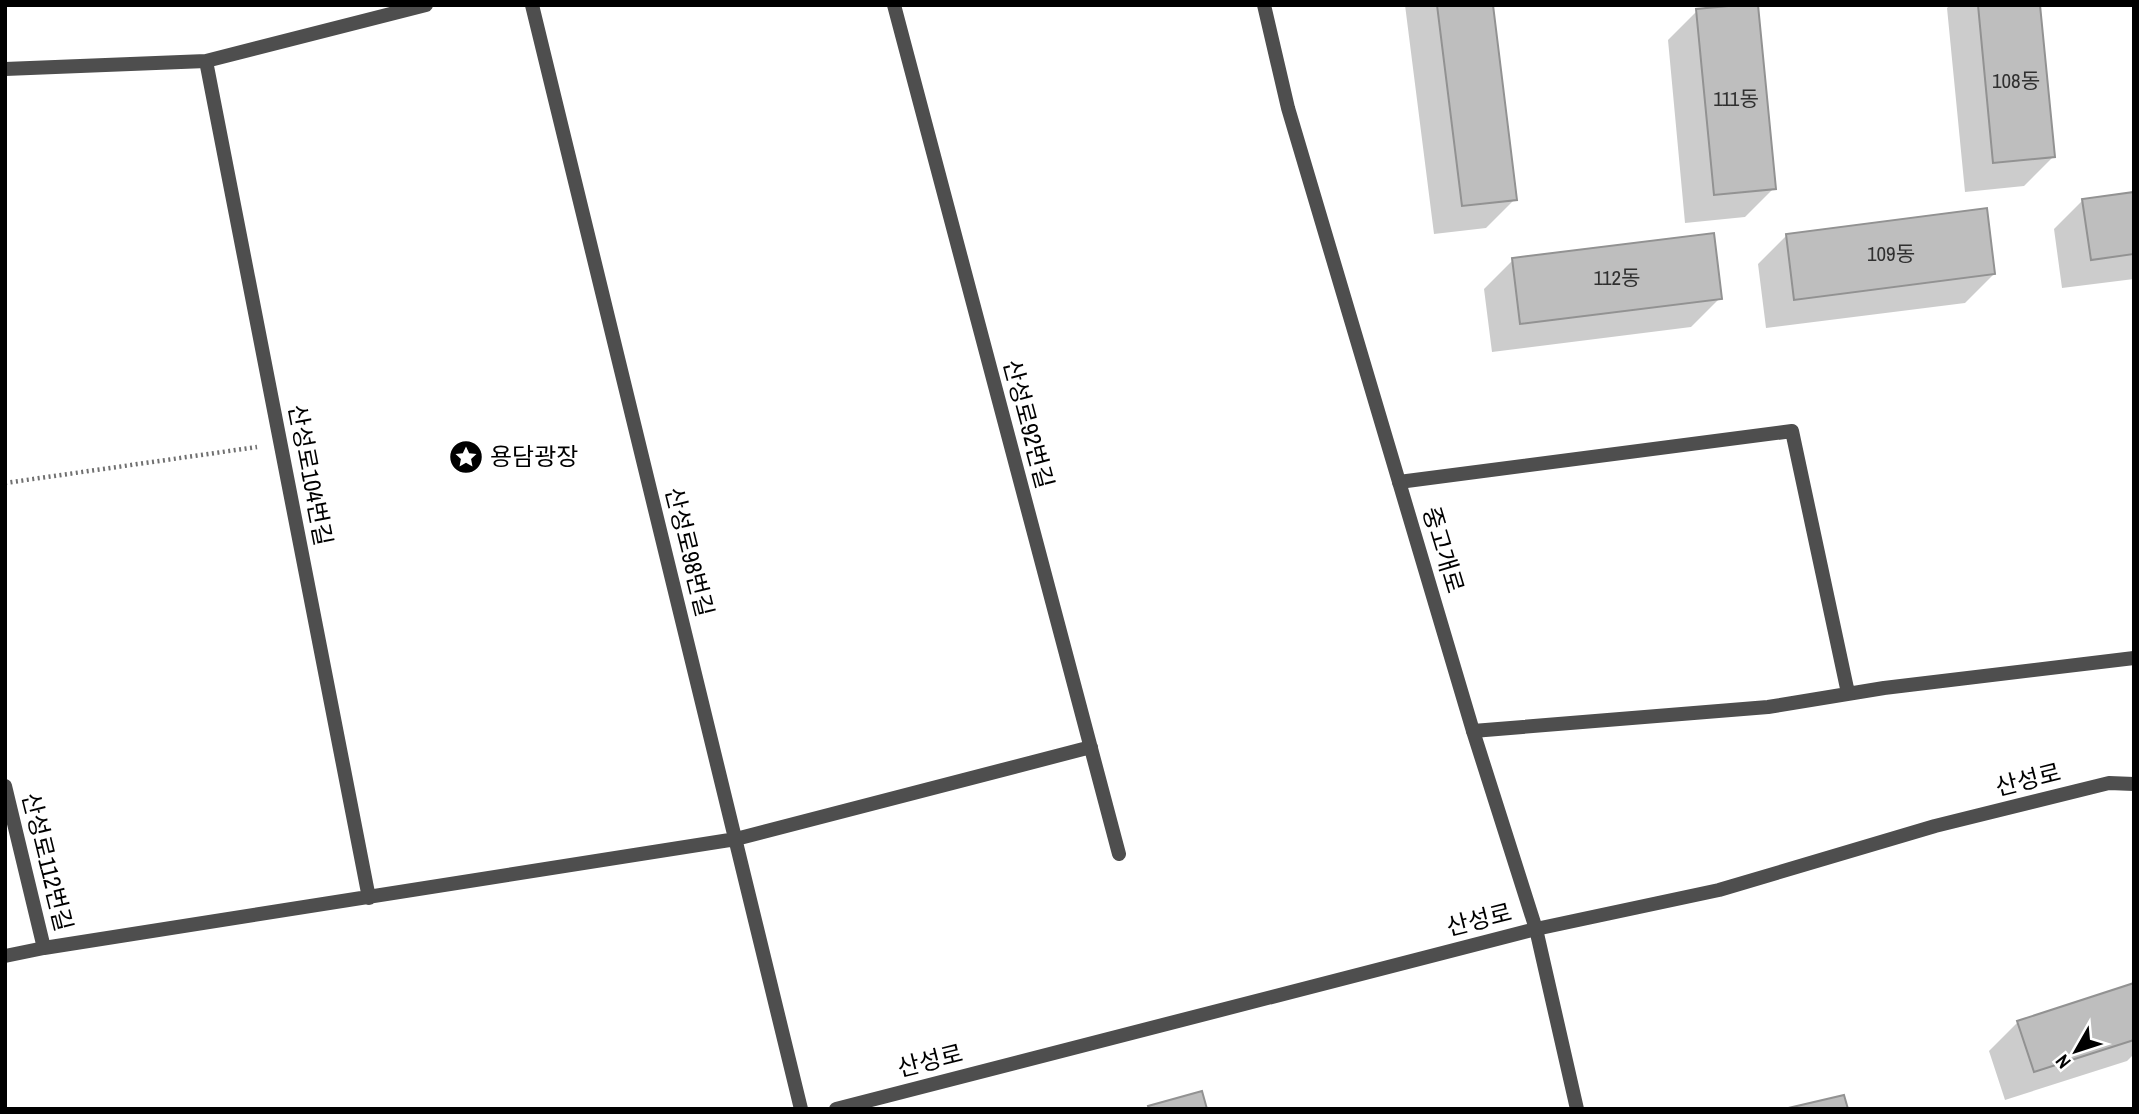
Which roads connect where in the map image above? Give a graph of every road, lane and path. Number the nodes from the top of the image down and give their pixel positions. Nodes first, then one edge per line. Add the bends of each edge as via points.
1 (426, 5) edge
2 (533, 5) edge
3 (894, 5) edge
4 (1264, 5) edge
5 (206, 61) junction
6 (5, 69) edge
7 (280, 443) junction
8 (1399, 482) junction
9 (5, 483) edge
10 (2134, 658) edge
11 (1848, 693) junction
12 (1473, 731) junction
13 (1091, 747) junction
14 (2134, 784) edge
15 (5, 786) edge
16 (736, 839) junction
17 (1119, 853) dead end
18 (369, 898) junction
19 (1536, 929) junction
20 (44, 948) junction
21 (5, 956) edge
22 (802, 1109) edge
23 (836, 1109) edge
24 (1577, 1109) edge

1 - 5 street
2 - 16 street, 산성로98번길
3 - 13 street, 산성로92번길
4 - 8 street, 중고개로 via 1288,107
5 - 6 street
5 - 7 street, 산성로104번길
7 - 9 path
7 - 18 street, 산성로104번길
8 - 11 street via 1792,431
8 - 12 street, 중고개로
10 - 11 street
11 - 12 street via 1768,707
12 - 19 street, 중고개로
13 - 16 street
13 - 17 street, 산성로92번길
14 - 19 street, 산성로 via 2109,783 1935,826 1719,890
15 - 20 street, 산성로112번길
16 - 18 street
16 - 22 street, 산성로98번길
18 - 20 street
19 - 23 street, 산성로
19 - 24 street, 중고개로
20 - 21 street

